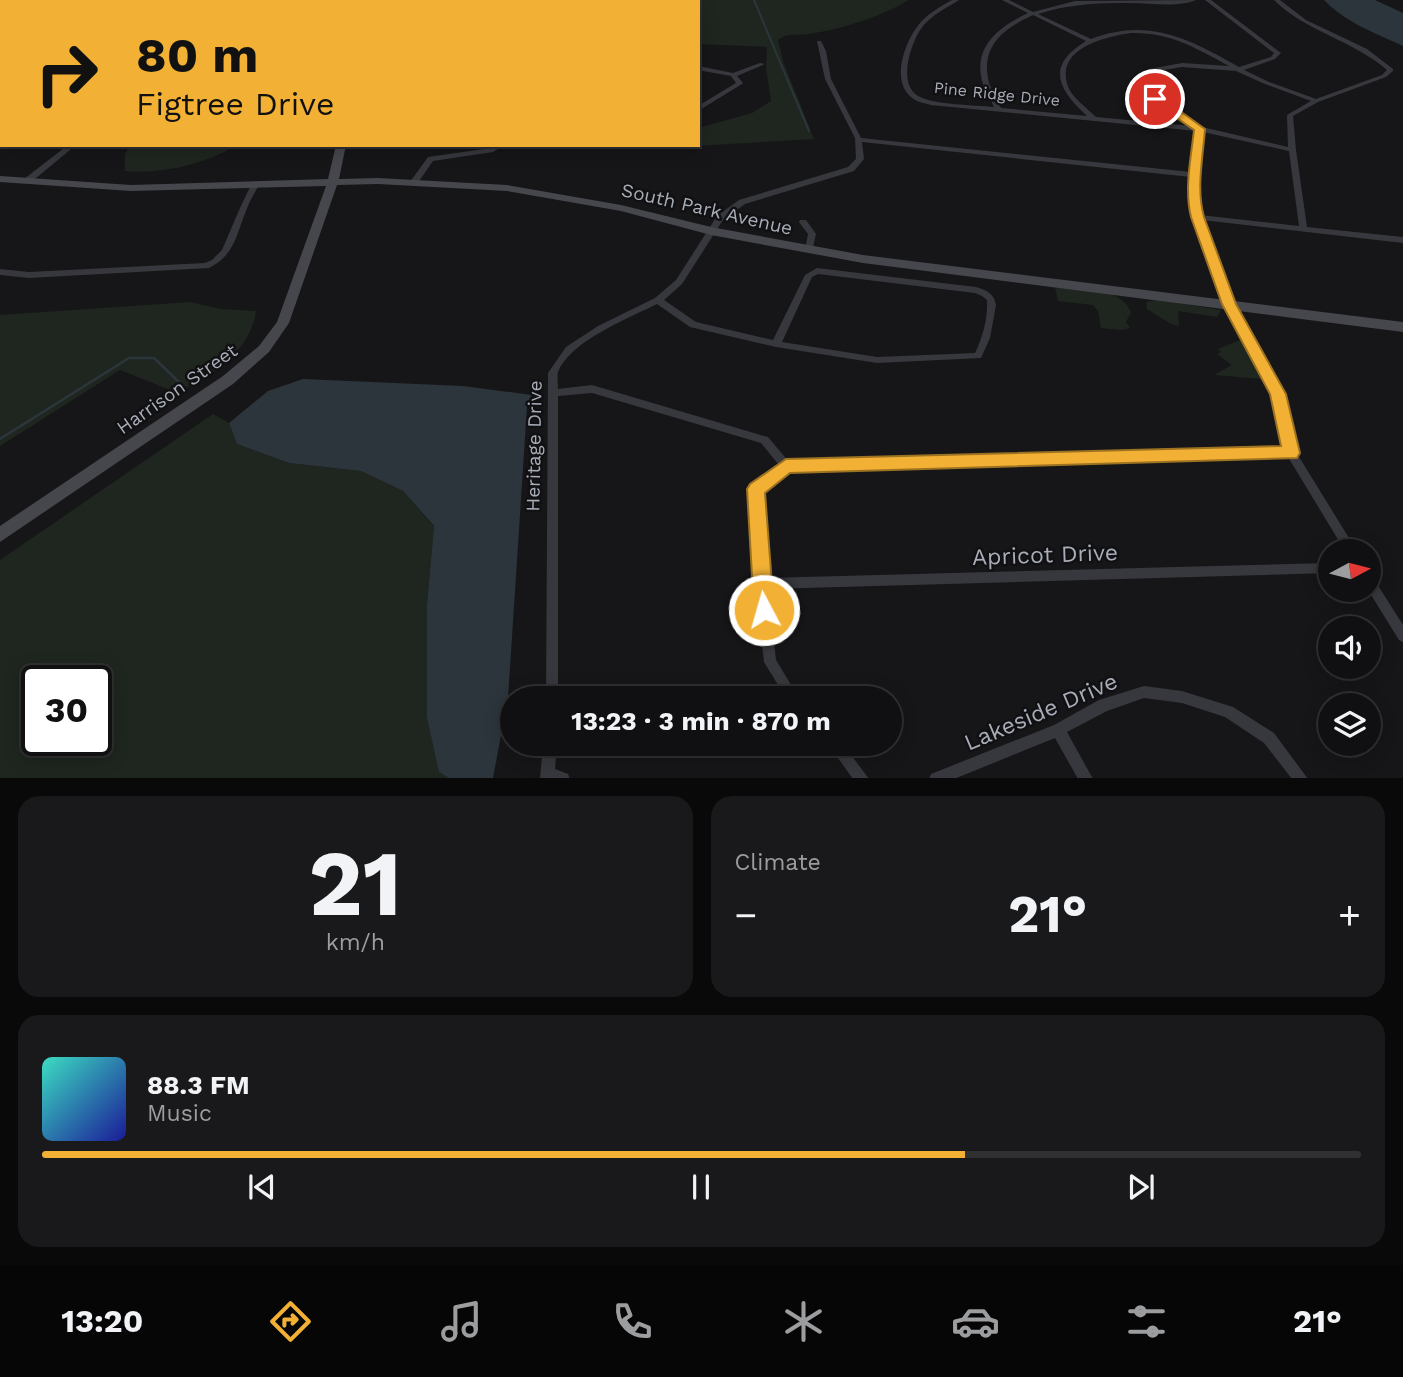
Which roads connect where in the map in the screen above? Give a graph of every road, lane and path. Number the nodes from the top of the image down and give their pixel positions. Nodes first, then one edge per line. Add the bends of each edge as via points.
1 (956, 0) edge
2 (1005, 0) edge
3 (1193, 0) edge
4 (1208, 0) edge
5 (1277, 0) edge
6 (1032, 13) junction
7 (1090, 41) junction
8 (819, 42) dead end
9 (762, 64) dead end
10 (700, 68) edge
11 (1240, 69) junction
12 (733, 75) junction
13 (1316, 101) junction
14 (700, 108) edge
15 (998, 108) junction
16 (1093, 118) junction
17 (1200, 129) junction
18 (859, 140) junction
19 (71, 147) edge
20 (341, 147) edge
21 (498, 147) edge
22 (1292, 150) junction
23 (1195, 175) junction
24 (0, 179) edge
25 (333, 181) junction
26 (32, 182) junction
27 (414, 182) junction
28 (255, 185) junction
29 (1197, 217) junction
30 (803, 222) dead end
31 (1303, 227) junction
32 (711, 231) junction
33 (1403, 240) edge
34 (809, 250) junction
35 (0, 272) edge
36 (658, 300) junction
37 (1229, 304) junction
38 (1403, 327) edge
39 (776, 344) junction
40 (552, 393) junction
41 (1291, 453) junction
42 (786, 466) junction
43 (0, 535) edge
44 (1344, 539) edge
45 (1318, 568) edge
46 (761, 584) junction
47 (1381, 601) edge
48 (1403, 636) edge
49 (552, 686) edge
50 (785, 686) edge
51 (1058, 730) junction
52 (549, 756) edge
53 (844, 756) edge
54 (548, 776) edge
55 (861, 778) edge
56 (938, 778) edge
57 (1085, 778) edge
58 (1300, 778) edge

1 - 15 street, Pine Ridge Drive via 919,26 907,47 904,69 909,93 931,103
2 - 6 street
3 - 6 street via 1076,3
4 - 11 street via 1278,53
5 - 13 street via 1295,16 1391,70
6 - 7 street
6 - 15 street via 997,33 984,55 982,77
7 - 11 street via 1122,33 1164,33
7 - 16 street via 1065,62 1063,76 1070,96
8 - 18 street via 827,76
9 - 12 street
10 - 12 street
11 - 13 street
11 - 17 street via 1182,65 1151,70 1143,78 1143,87 1155,99
12 - 14 street via 740,83
13 - 22 street via 1290,115
15 - 16 street, Pine Ridge Drive
16 - 17 street, Pine Ridge Drive
17 - 22 street
17 - 23 street
18 - 23 street
18 - 32 street, Heritage Drive via 860,159 851,169 742,202 728,210
19 - 26 street via 62,162
20 - 25 street, Harrison Street
21 - 27 street via 431,159
22 - 31 street
23 - 29 street
24 - 26 street, South Park Avenue
25 - 27 street, South Park Avenue
25 - 28 street, South Park Avenue
25 - 43 street, Harrison Street via 283,323 264,349 228,380
26 - 28 street, South Park Avenue via 131,188
27 - 32 street, South Park Avenue via 551,194
28 - 35 street via 229,250 206,266 29,275
29 - 31 street
29 - 37 street
30 - 34 street via 812,234
31 - 33 street
32 - 34 street, South Park Avenue
32 - 36 street, Heritage Drive via 679,282
34 - 37 street, South Park Avenue
36 - 39 street via 693,324
36 - 40 street, Heritage Drive via 569,349 553,373
37 - 38 street, South Park Avenue
37 - 41 street via 1278,394
39 - 39 street via 877,360 974,358 984,348 991,300 976,290 817,271 809,275
40 - 42 street via 592,389 764,440
40 - 49 street, Heritage Drive
41 - 42 street
41 - 44 street
42 - 46 street via 756,489
45 - 46 street, Apricot Drive
46 - 50 street via 770,662
47 - 48 street
51 - 56 street, Lakeside Drive
51 - 57 street
51 - 58 street, Lakeside Drive via 1104,705 1144,692 1182,697 1228,712 1269,738
52 - 54 street
53 - 55 street

